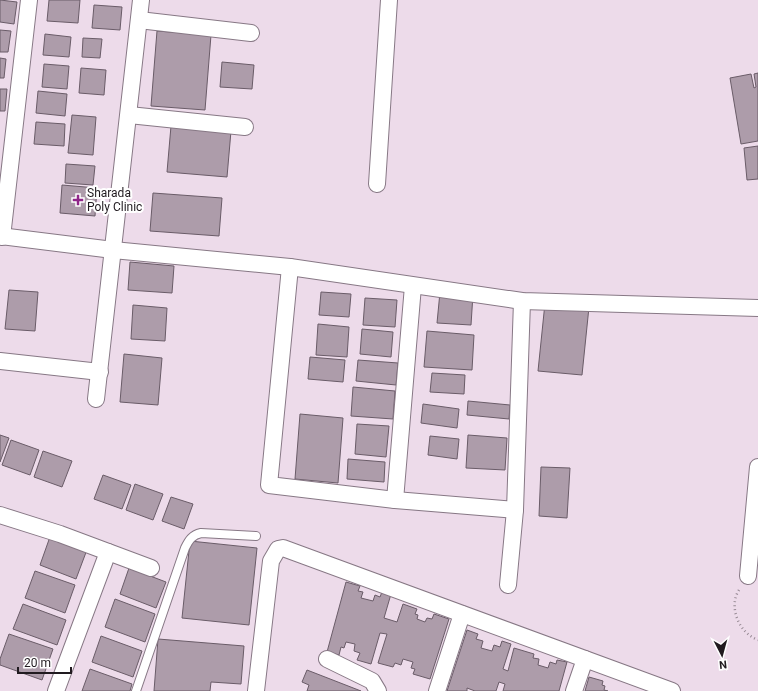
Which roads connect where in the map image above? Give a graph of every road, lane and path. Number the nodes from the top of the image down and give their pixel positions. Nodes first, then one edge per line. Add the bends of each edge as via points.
1 (28, 0) edge
2 (141, 0) edge
3 (389, 0) edge
4 (139, 20) junction
5 (251, 33) dead end
6 (129, 115) junction
7 (245, 127) dead end
8 (377, 184) dead end
9 (1, 236) edge
10 (113, 250) junction
11 (290, 267) junction
12 (413, 286) junction
13 (522, 301) junction
14 (758, 308) edge
15 (0, 361) edge
16 (100, 372) junction
17 (96, 399) dead end
18 (758, 468) edge
19 (395, 500) junction
20 (756, 502) edge
21 (515, 510) junction
22 (1, 520) edge
23 (256, 536) dead end
24 (108, 552) junction
25 (151, 568) dead end
26 (748, 576) joint
27 (508, 585) dead end
28 (462, 614) junction
29 (758, 640) edge
30 (327, 659) dead end
31 (585, 659) junction
32 (56, 691) edge
33 (136, 691) edge
34 (256, 691) edge
35 (378, 691) edge
36 (437, 691) edge
37 (574, 691) edge
38 (672, 691) edge

1 - 9 street
2 - 4 street
3 - 8 street
4 - 5 street
4 - 6 street
6 - 7 street
6 - 10 street
9 - 10 street
10 - 11 street
10 - 16 street
11 - 12 street
11 - 19 street via 269,485
12 - 13 street
12 - 19 street
13 - 14 street
13 - 21 street
15 - 16 street
16 - 17 street
18 - 20 street
19 - 21 street
20 - 26 street
21 - 27 street
22 - 24 street
23 - 33 lane via 201,533 189,539
24 - 25 street
24 - 32 street
26 - 29 path via 734,597 736,613 740,626
28 - 31 street
28 - 34 street via 283,548 278,549 271,561
28 - 36 street
30 - 35 street via 372,681
31 - 37 street
31 - 38 street

